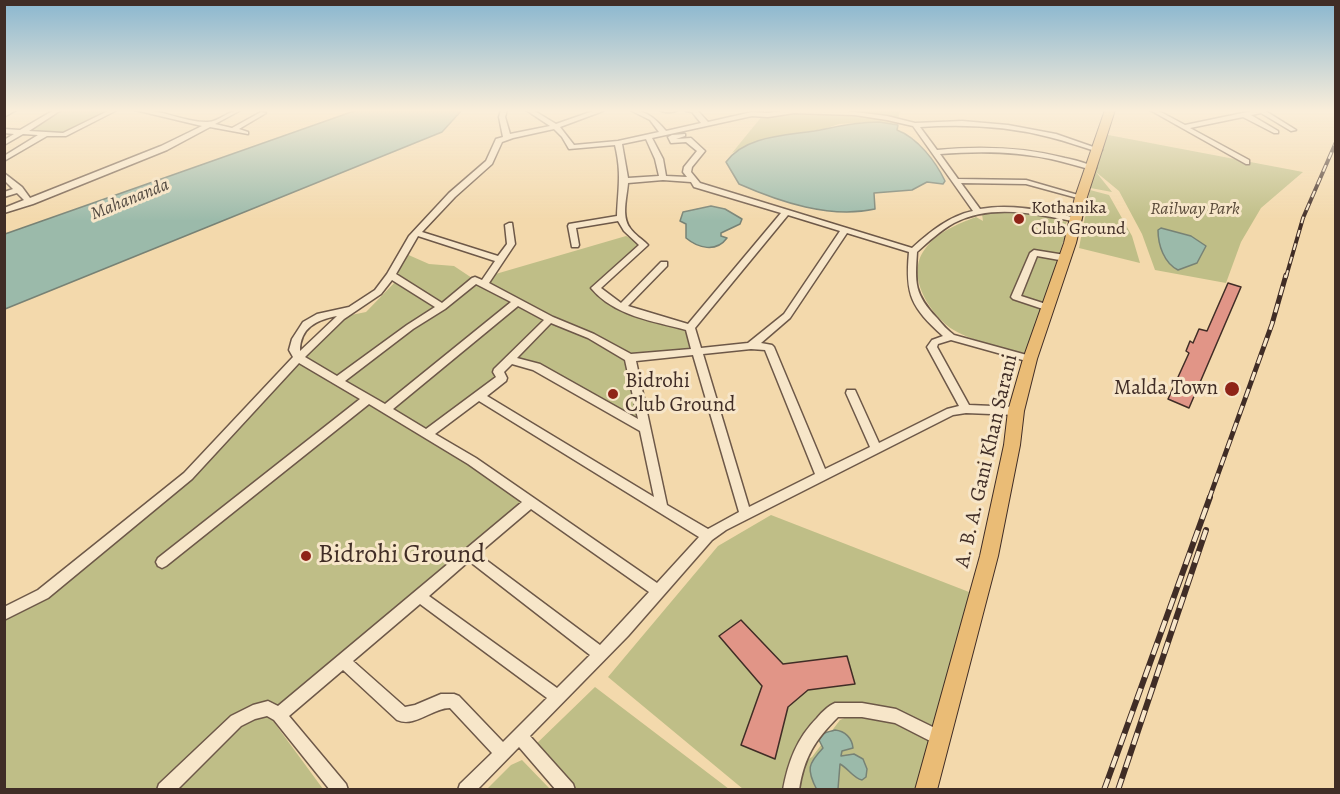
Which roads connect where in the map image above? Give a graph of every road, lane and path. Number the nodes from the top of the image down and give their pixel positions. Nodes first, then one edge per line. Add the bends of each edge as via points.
1 (24, 147) edge
2 (164, 147) edge
3 (496, 147) edge
4 (619, 147) edge
5 (653, 147) edge
6 (696, 147) edge
7 (931, 147) edge
8 (1089, 147) edge
9 (1099, 147) edge
10 (1220, 147) edge
11 (1098, 150) junction
12 (934, 152) junction
13 (4, 159) edge
14 (1246, 162) dead end
15 (1092, 168) junction
16 (5, 175) edge
17 (663, 178) junction
18 (692, 180) junction
19 (954, 181) junction
20 (625, 182) junction
21 (19, 189) junction
22 (4, 195) edge
23 (1081, 197) junction
24 (30, 202) junction
25 (4, 211) edge
26 (786, 212) junction
27 (978, 212) junction
28 (620, 218) junction
29 (1077, 220) junction
30 (509, 225) dead end
31 (845, 230) junction
32 (417, 233) junction
33 (575, 245) dead end
34 (913, 251) junction
35 (1065, 258) junction
36 (501, 260) junction
37 (664, 264) dead end
38 (391, 275) junction
39 (483, 285) junction
40 (517, 302) junction
41 (623, 306) junction
42 (1046, 307) junction
43 (355, 308) junction
44 (442, 308) junction
45 (550, 319) junction
46 (690, 327) junction
47 (766, 333) junction
48 (951, 337) junction
49 (751, 346) junction
50 (769, 347) junction
51 (696, 351) junction
52 (299, 358) junction
53 (630, 358) junction
54 (510, 360) junction
55 (1030, 360) junction
56 (338, 381) junction
57 (851, 393) dead end
58 (478, 396) junction
59 (367, 400) junction
60 (386, 409) junction
61 (966, 409) junction
62 (1016, 411) junction
63 (646, 429) junction
64 (427, 434) junction
65 (876, 448) junction
66 (822, 476) junction
67 (529, 503) junction
68 (662, 508) junction
69 (745, 512) junction
70 (708, 536) junction
71 (468, 553) junction
72 (162, 562) dead end
73 (658, 591) junction
74 (419, 596) junction
75 (4, 614) edge
76 (600, 654) junction
77 (343, 661) junction
78 (558, 697) junction
79 (279, 715) junction
80 (519, 736) junction
81 (940, 738) junction
82 (503, 753) junction
83 (165, 789) edge
84 (340, 789) edge
85 (466, 789) edge
86 (567, 789) edge
87 (791, 789) edge
88 (926, 789) edge

1 - 13 street
2 - 24 street
3 - 32 street via 489,162
4 - 20 street
5 - 17 street
6 - 18 street via 701,151 687,171
7 - 12 street
8 - 11 street
9 - 11 main road, A. B. A. Gani Khan Sarani
10 - 14 street
11 - 15 main road, A. B. A. Gani Khan Sarani
12 - 15 street via 1012,150
12 - 19 street
15 - 23 main road, A. B. A. Gani Khan Sarani
16 - 21 street
17 - 18 street
17 - 20 street
18 - 26 street via 697,185
19 - 23 street via 1026,182
19 - 27 street
20 - 28 street
21 - 22 street
21 - 24 street
23 - 29 main road, A. B. A. Gani Khan Sarani
24 - 25 street
26 - 31 street
26 - 46 street
27 - 29 street via 1011,207
27 - 34 street via 951,222
28 - 33 street via 572,226
28 - 41 street via 629,234 644,245 596,288
29 - 35 main road, A. B. A. Gani Khan Sarani
30 - 36 street via 511,244
31 - 34 street
31 - 47 street via 787,316
32 - 36 street
32 - 38 street
34 - 48 street via 910,283 915,301
35 - 42 main road, A. B. A. Gani Khan Sarani
35 - 42 street via 1034,253 1016,297
36 - 39 street
37 - 41 street
38 - 43 street via 378,292
38 - 44 street
39 - 40 street
39 - 44 street via 475,280
40 - 45 street
40 - 60 street
41 - 46 street
42 - 55 main road, A. B. A. Gani Khan Sarani
43 - 52 street
43 - 52 street via 325,314 302,325 294,350
44 - 56 street
45 - 53 street
45 - 54 street
46 - 51 street
47 - 49 street
47 - 50 street
48 - 55 street
48 - 61 street via 935,342 932,347
49 - 50 street
49 - 51 street
50 - 66 street
51 - 53 street
51 - 69 street
52 - 56 street
52 - 75 street via 188,476 43,594
53 - 63 street
54 - 58 street via 498,372 502,378
54 - 63 street via 536,367
55 - 62 main road, A. B. A. Gani Khan Sarani
56 - 59 street
57 - 65 street
58 - 64 street
58 - 68 street
59 - 60 street
59 - 72 street
60 - 64 street
61 - 62 street
61 - 65 street via 951,412
62 - 81 main road, A. B. A. Gani Khan Sarani via 989,556
63 - 68 street
64 - 67 street
65 - 66 street
66 - 69 street
67 - 71 street
67 - 73 street
68 - 70 street
69 - 70 street
70 - 73 street
71 - 74 street
71 - 76 street
73 - 76 street
74 - 77 street
74 - 78 street
76 - 78 street
77 - 79 street
77 - 82 street via 402,715 454,701
78 - 80 street
79 - 83 street via 268,708 243,716
79 - 84 street
80 - 82 street
80 - 86 street
81 - 87 street via 896,716 835,710 802,748 794,766
81 - 88 main road, A. B. A. Gani Khan Sarani
82 - 85 street

